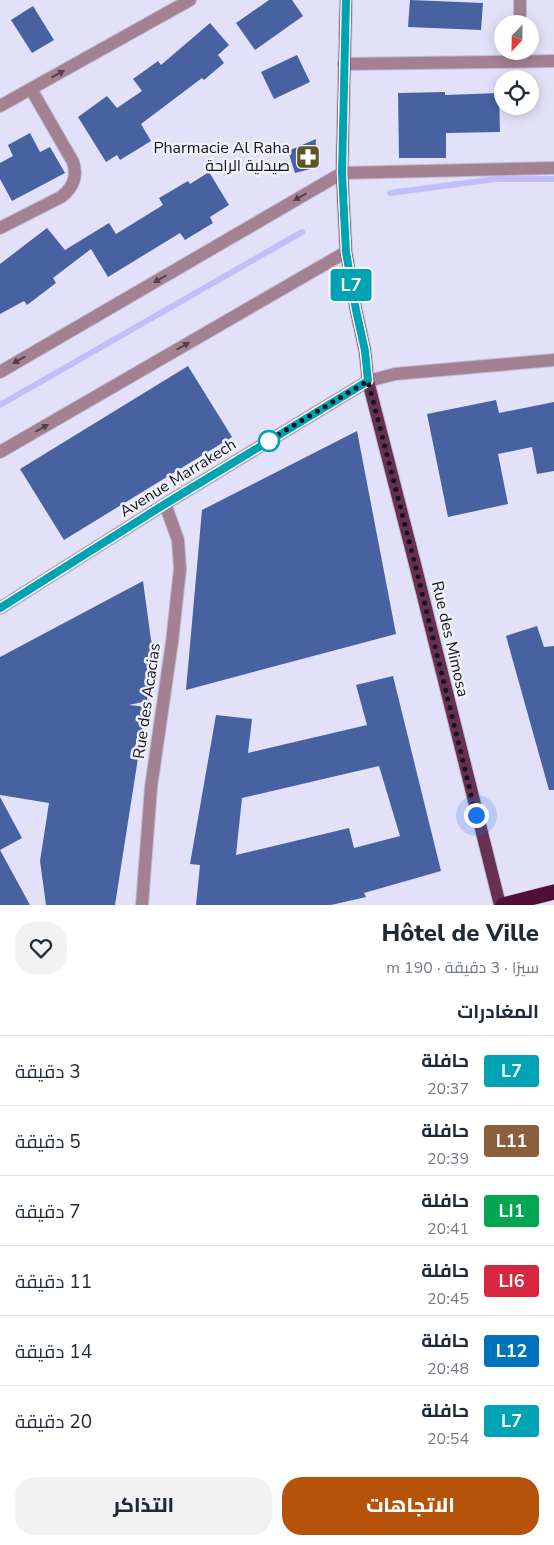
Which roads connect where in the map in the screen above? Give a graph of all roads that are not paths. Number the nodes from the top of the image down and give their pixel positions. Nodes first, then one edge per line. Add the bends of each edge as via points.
1 (190, 0) edge
2 (346, 0) edge
3 (520, 0) edge
4 (520, 15) edge
5 (494, 57) edge
6 (539, 59) edge
7 (554, 61) edge
8 (344, 64) junction
9 (31, 89) junction
10 (0, 106) edge
11 (554, 168) edge
12 (342, 173) junction
13 (0, 228) edge
14 (346, 252) junction
15 (554, 360) edge
16 (0, 372) edge
17 (368, 381) junction
18 (0, 452) edge
19 (165, 504) junction
20 (0, 608) edge
21 (554, 892) edge
22 (142, 905) edge
23 (501, 905) edge

9 -> 1 street
2 - 8 main road, Rue des Mimosa
3 - 4 street
5 - 8 street
6 - 7 street
8 - 12 main road, Rue des Mimosa
9 - 10 street
9 - 13 street via 73,162 75,177 72,187 61,197
11 - 12 street
12 - 14 main road, Rue des Mimosa
12 -> 16 street
14 - 17 main road, Rue des Mimosa
18 -> 14 street
15 - 17 street, Avenue Marrakech via 395,374
17 - 19 street, Avenue Marrakech
17 - 23 main road, Rue des Mimosa
19 - 20 street, Avenue Marrakech
19 - 22 street, Rue des Acacias via 178,540 180,569 151,787
21 - 23 highway

